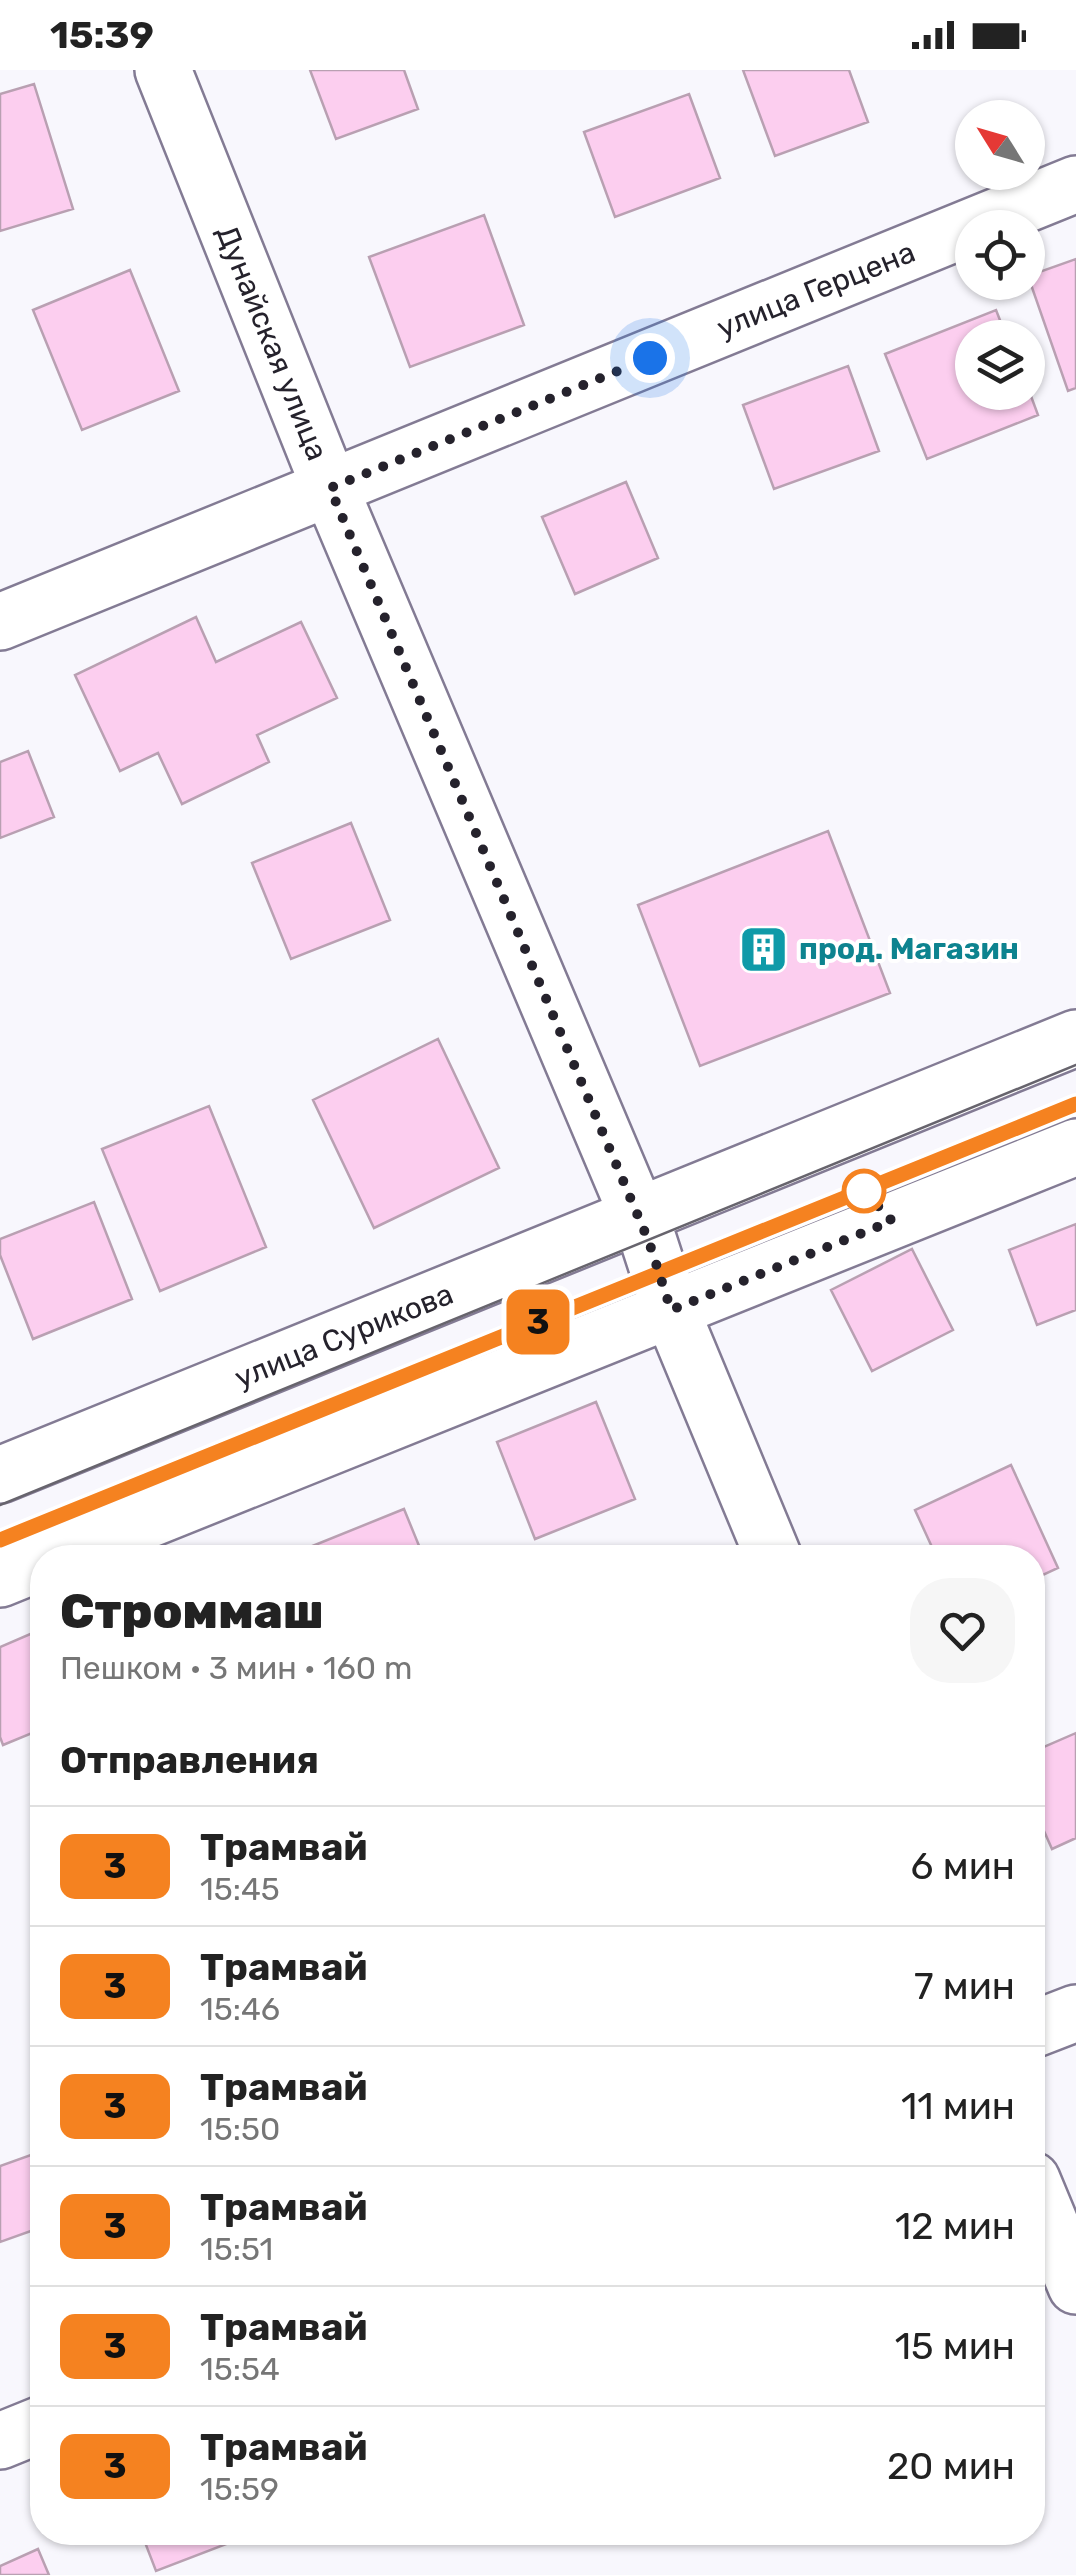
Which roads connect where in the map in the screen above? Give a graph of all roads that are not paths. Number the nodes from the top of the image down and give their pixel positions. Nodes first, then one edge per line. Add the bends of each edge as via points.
1 (163, 70) edge
2 (1076, 184) edge
3 (330, 488) junction
4 (0, 622) edge
5 (1076, 1038) edge
6 (1076, 1147) edge
7 (638, 1218) junction
8 (671, 1310) junction
9 (0, 1475) edge
10 (85, 1545) edge
11 (769, 1545) edge
12 (30, 1567) edge
13 (0, 1578) edge
14 (1076, 2013) edge
15 (1045, 2025) edge
16 (1045, 2211) edge
17 (1076, 2286) edge
18 (30, 2429) edge
19 (0, 2440) edge

1 - 3 street, Дунайская улица
2 - 3 street, улица Герцена
3 - 4 street, улица Герцена
3 - 7 street, Дунайская улица
5 - 7 street, улица Сурикова
6 - 8 street
7 - 8 street, Дунайская улица
7 - 9 street, улица Сурикова
8 - 10 street
8 - 11 street, Дунайская улица
12 - 13 street
14 - 15 street
16 - 17 street
18 - 19 street

